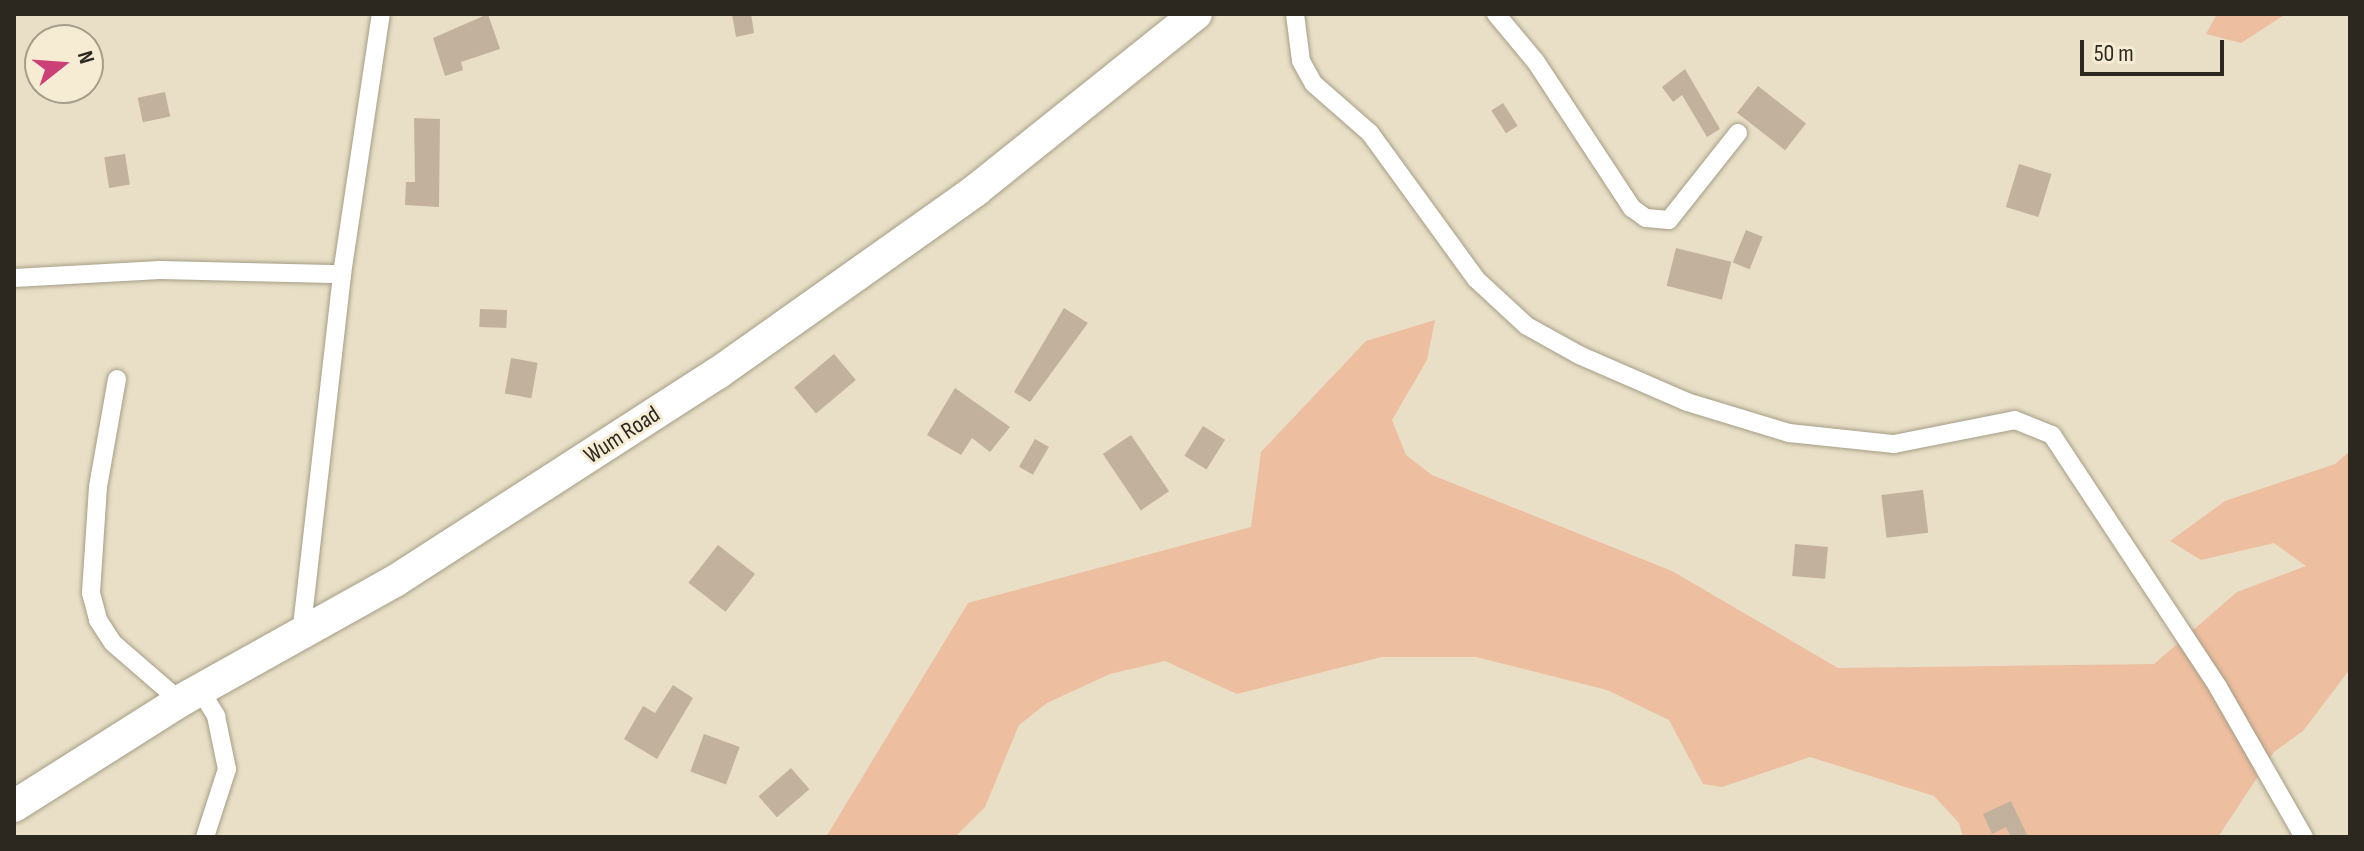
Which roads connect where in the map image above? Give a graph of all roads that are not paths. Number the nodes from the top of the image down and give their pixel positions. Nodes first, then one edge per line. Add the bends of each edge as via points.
1 (381, 14) edge
2 (1196, 14) edge
3 (1295, 14) edge
4 (1496, 14) edge
5 (1738, 133) dead end
6 (342, 274) junction
7 (14, 278) edge
8 (117, 379) dead end
9 (301, 635) junction
10 (190, 696) junction
11 (14, 806) edge
12 (205, 837) edge
13 (2304, 837) edge

1 - 6 street
2 - 9 highway, Wum Road via 1103,92 833,295 395,581
3 - 13 street via 1301,61 1314,84 1370,133 1476,279 1527,326 1579,355 1687,402 1789,433 1894,444 2015,420 2052,435 2218,687
4 - 5 street via 1562,99 1632,208 1646,218 1669,220
6 - 7 street via 160,270
6 - 9 street
8 - 10 street via 98,487 91,593 98,620 113,643
9 - 10 highway, Wum Road
10 - 11 highway, Wum Road
10 - 12 street via 216,716 227,769

